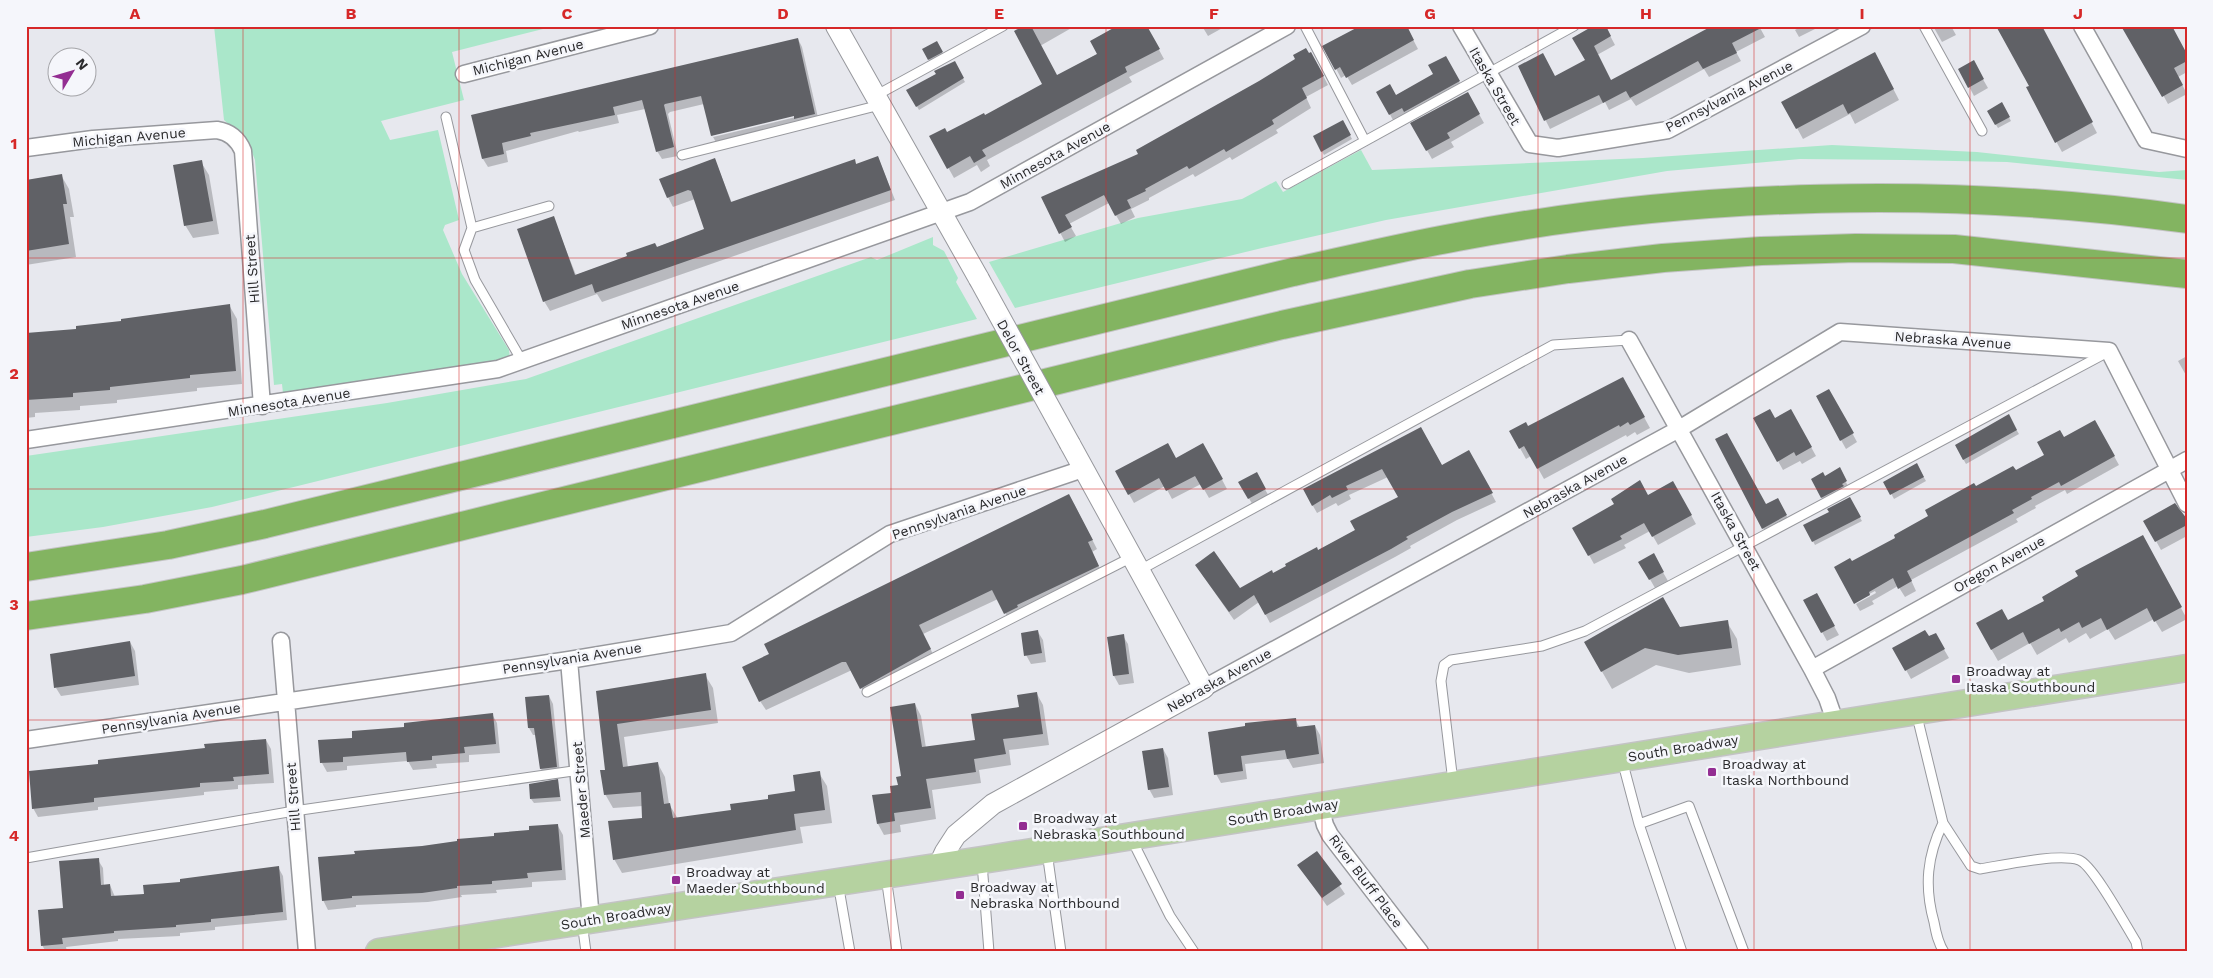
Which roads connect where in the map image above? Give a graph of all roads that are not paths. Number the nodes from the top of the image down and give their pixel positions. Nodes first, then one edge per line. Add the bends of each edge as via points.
1 (650, 26) edge
2 (836, 26) edge
3 (1004, 26) edge
4 (1287, 26) edge
5 (1305, 26) edge
6 (1461, 26) edge
7 (1574, 26) edge
8 (1862, 26) edge
9 (1924, 26) edge
10 (2082, 26) edge
11 (464, 74) dead end
12 (1487, 74) junction
13 (878, 101) junction
14 (446, 117) dead end
15 (1982, 131) dead end
16 (232, 135) joint
17 (1365, 141) junction
18 (1530, 144) joint
19 (26, 148) edge
20 (2187, 149) edge
21 (682, 155) dead end
22 (1287, 184) dead end
23 (549, 206) dead end
24 (942, 213) junction
25 (2156, 215) junction
26 (2187, 215) edge
27 (2187, 219) edge
28 (472, 228) junction
29 (2186, 274) edge
30 (1629, 340) joint
31 (2109, 351) junction
32 (522, 361) junction
33 (262, 406) junction
34 (1679, 429) junction
35 (26, 440) edge
36 (2187, 460) edge
37 (1083, 469) junction
38 (2168, 470) junction
39 (2187, 504) edge
40 (1744, 547) junction
41 (1137, 563) junction
42 (26, 567) edge
43 (26, 616) edge
44 (281, 642) dead end
45 (568, 660) junction
46 (2187, 668) edge
47 (1812, 669) junction
48 (1204, 688) junction
49 (867, 692) dead end
50 (287, 700) junction
51 (1916, 712) junction
52 (1836, 724) junction
53 (26, 740) edge
54 (1622, 757) junction
55 (580, 770) junction
56 (1453, 784) junction
57 (1320, 806) junction
58 (294, 811) junction
59 (1943, 823) junction
60 (1639, 824) junction
61 (1130, 836) junction
62 (1046, 849) junction
63 (26, 858) edge
64 (982, 860) junction
65 (938, 867) junction
66 (886, 875) junction
67 (838, 882) junction
68 (586, 921) junction
69 (464, 945) edge
70 (306, 952) edge
71 (379, 952) edge
72 (586, 952) edge
73 (850, 952) edge
74 (897, 952) edge
75 (989, 952) edge
76 (1061, 952) edge
77 (1194, 952) edge
78 (1420, 952) edge
79 (1682, 952) edge
80 (1744, 952) edge
81 (1944, 952) edge
82 (2138, 952) edge

1 - 11 street, Michigan Avenue
2 - 13 street, Delor Street
3 - 13 lane
4 - 24 street, Minnesota Avenue via 970,202
5 - 17 lane
6 - 12 street, Itaska Street
7 - 12 lane
8 - 18 street, Pennsylvania Avenue via 1668,130 1558,148
9 - 15 lane
10 - 20 street via 2146,140
12 - 17 lane
12 - 18 street, Itaska Street
13 - 21 lane
13 - 24 street, Delor Street
14 - 28 lane
16 - 19 street, Michigan Avenue via 217,130 93,139
16 - 33 street, Hill Street via 243,152
17 - 22 lane
23 - 28 lane
24 - 32 street, Minnesota Avenue
24 - 37 street, Delor Street, bridge
25 - 26 highway
25 - 27 highway
25 - 42 highway via 1957,200 1827,200 1657,209 1458,236 1293,272 264,524 168,545
28 - 32 lane via 464,250 475,280
29 - 43 highway via 1954,249 1856,248 1663,258 1470,284 1282,325 242,580 145,599
30 - 34 street, Itaska Street
30 - 41 lane via 1553,345
31 - 34 street, Nebraska Avenue via 1840,332
31 - 38 street
31 - 40 lane
32 - 33 street, Minnesota Avenue via 498,369
33 - 35 street, Minnesota Avenue
34 - 40 street, Itaska Street
34 - 48 street, Nebraska Avenue
36 - 38 street, Oregon Avenue
37 - 41 street, Delor Street
37 - 45 street, Pennsylvania Avenue via 890,534 731,632
38 - 39 street
38 - 47 street, Oregon Avenue
40 - 47 street, Itaska Street
40 - 56 lane via 1585,631 1542,646 1450,660 1444,665 1440,681
41 - 48 street, Delor Street
41 - 49 lane
44 - 50 street, Hill Street
45 - 50 street, Pennsylvania Avenue
45 - 55 street, Maeder Street
46 - 51 main road, South Broadway
47 - 52 street, Itaska Street
48 - 65 street, Nebraska Avenue via 993,804 956,836
50 - 53 street, Pennsylvania Avenue
50 - 58 street, Hill Street
51 - 52 main road, South Broadway
51 - 59 lane
52 - 54 main road, South Broadway
54 - 56 main road, South Broadway
54 - 60 lane
55 - 58 lane
55 - 68 street, Maeder Street
56 - 57 main road, South Broadway
57 - 61 main road, South Broadway
57 - 78 street, River Bluff Place via 1330,835
58 - 63 lane
58 - 70 street, Hill Street
59 - 81 lane via 1930,855 1927,873 1928,902
59 - 82 lane via 1972,866 1980,869 2062,857 2081,860 2095,876 2136,942
60 - 79 lane
60 - 80 lane via 1689,806
61 - 62 main road, South Broadway
61 - 77 lane via 1170,916
62 - 64 main road, South Broadway
62 - 76 lane
64 - 65 main road, South Broadway
64 - 75 lane
65 - 66 main road, South Broadway
66 - 67 main road, South Broadway
66 - 74 lane
67 - 68 main road, South Broadway
67 - 73 lane
68 - 69 main road, South Broadway
68 - 72 lane
69 - 71 main road, South Broadway

